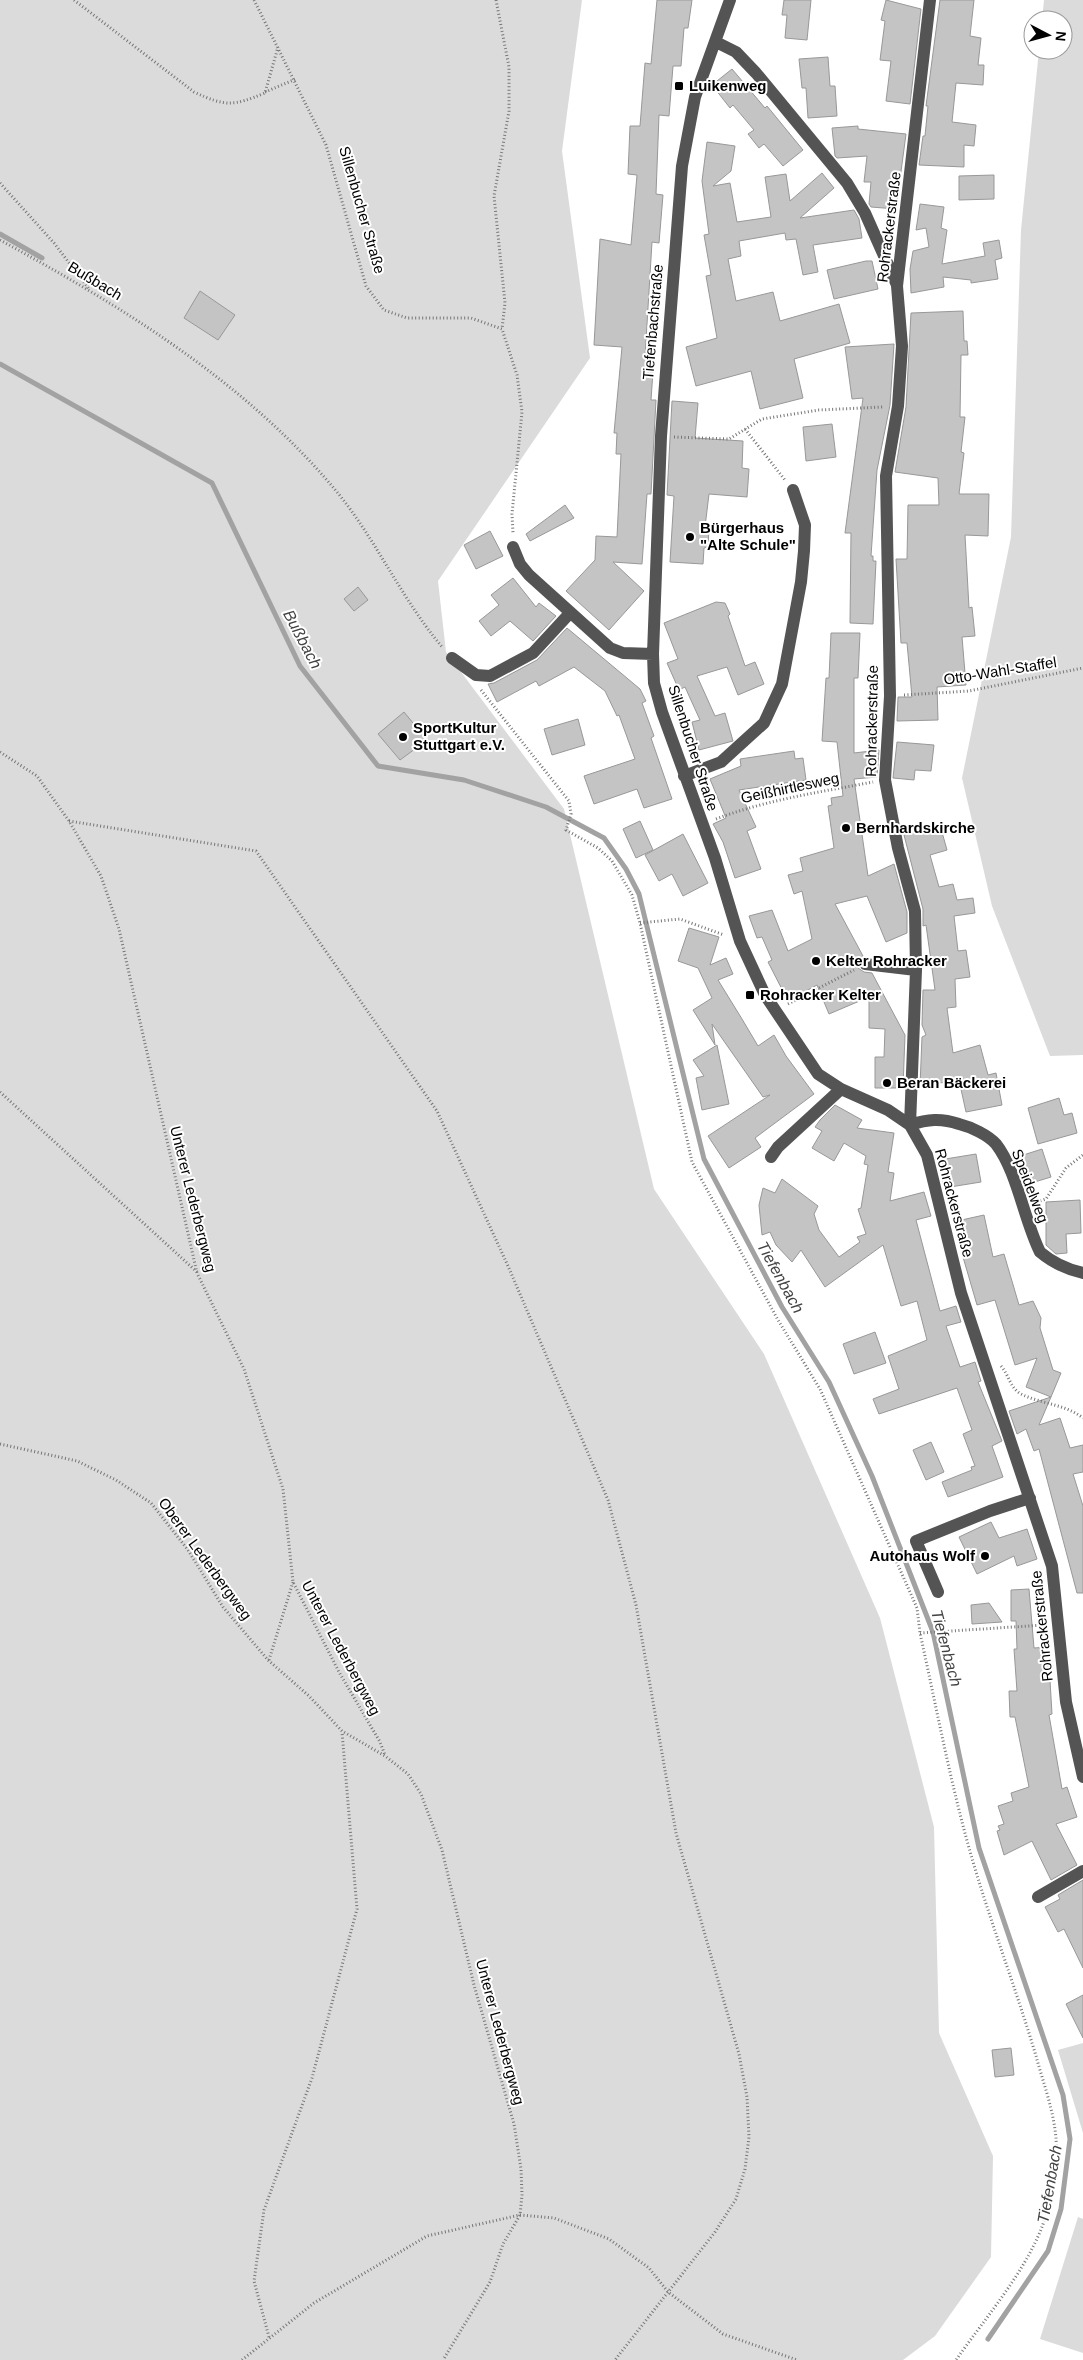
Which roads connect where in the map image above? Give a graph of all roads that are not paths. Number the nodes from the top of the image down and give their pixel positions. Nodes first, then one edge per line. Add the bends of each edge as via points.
1 (730, 0) edge
2 (930, 0) edge
3 (716, 42) junction
4 (897, 286) junction
5 (793, 490) road end
6 (513, 547) road end
7 (570, 613) junction
8 (652, 654) junction
9 (452, 658) road end
10 (684, 776) junction
11 (865, 964) road end
12 (916, 970) junction
13 (841, 1089) junction
14 (910, 1125) junction
15 (772, 1157) dead end
16 (1083, 1273) edge
17 (1030, 1498) junction
18 (938, 1592) dead end
19 (1083, 1777) edge
20 (1083, 1871) edge
21 (1038, 1896) dead end

1 - 3 street, Tiefenbachstraße
2 - 4 street, Rohrackerstraße
3 - 4 street via 736,52 756,73 847,183 865,213
3 - 8 street, Tiefenbachstraße via 695,97 682,166 661,436
4 - 12 street, Rohrackerstraße via 902,346 898,406 886,476 890,696 885,780 898,848 915,911
5 - 10 street via 805,525 804,551 782,684 764,724 721,762
6 - 7 street via 529,575
7 - 8 street via 610,648 623,653
7 - 9 street via 533,653 490,676 476,675
8 - 10 street, Sillenbucher Straße via 654,683
10 - 13 street, Sillenbucher Straße via 716,858 740,941 755,977 818,1074
11 - 12 street
12 - 14 street, Rohrackerstraße
13 - 14 street, Sillenbucher Straße via 888,1110
13 - 15 street via 778,1146
14 - 16 street, Speidelweg via 929,1119 948,1120 970,1127 995,1143 1006,1160 1040,1252 1068,1270
14 - 17 street, Rohrackerstraße via 927,1155 961,1293
17 - 18 street via 916,1541
17 - 19 street, Rohrackerstraße via 1052,1566 1066,1702
20 - 21 street

